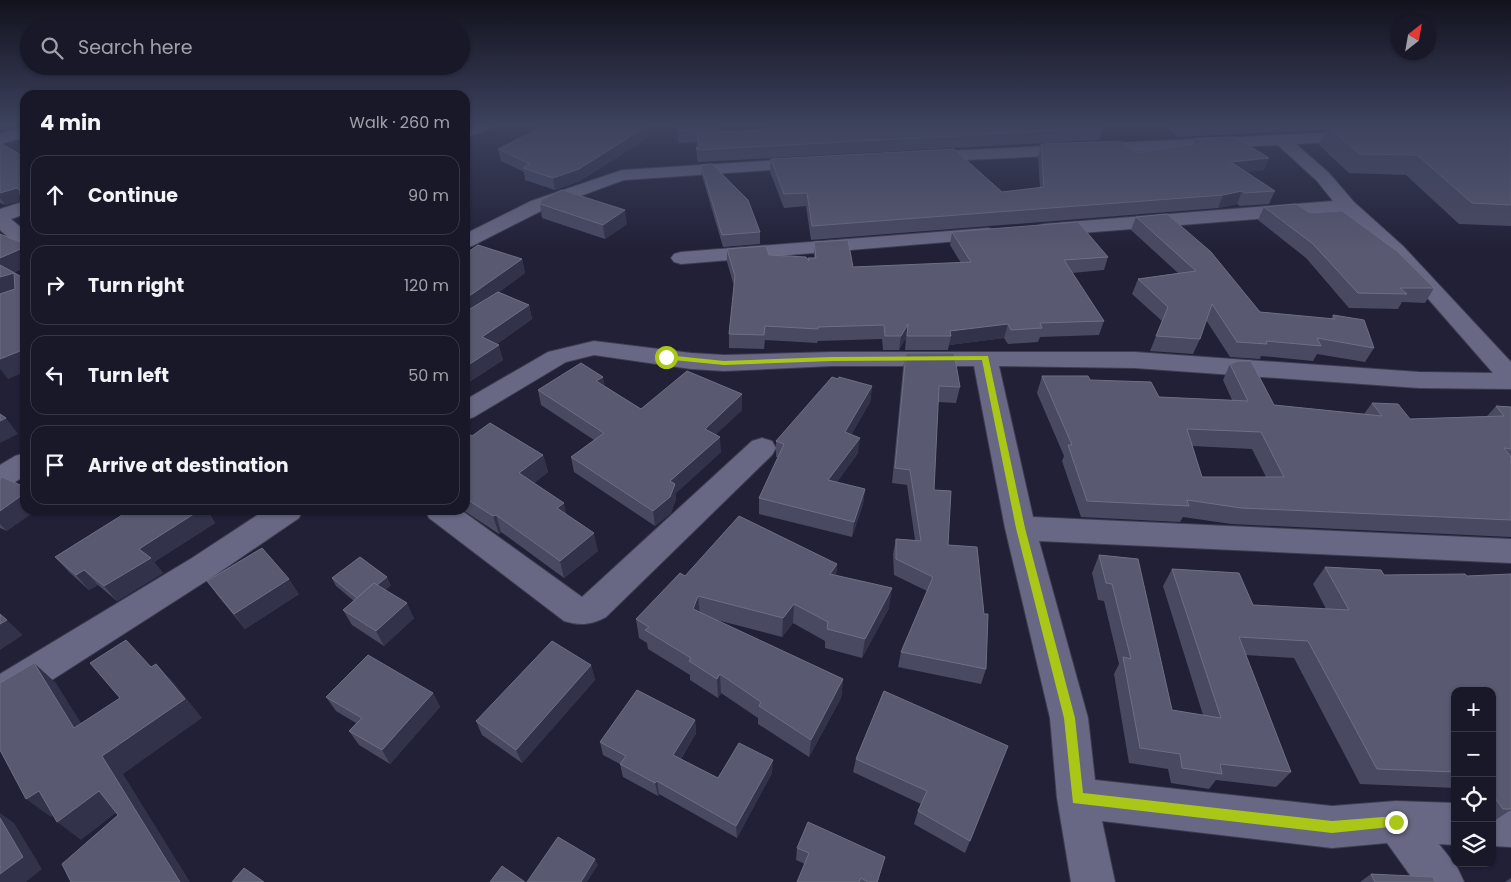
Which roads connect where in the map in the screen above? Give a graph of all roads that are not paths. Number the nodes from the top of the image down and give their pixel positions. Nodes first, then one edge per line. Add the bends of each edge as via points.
1 (745, 167) edge
2 (1312, 167) edge
3 (1347, 206) junction
4 (20, 209) edge
5 (0, 217) edge
6 (20, 237) edge
7 (470, 239) edge
8 (681, 258) dead end
9 (985, 358) junction
10 (1511, 376) edge
11 (1511, 381) edge
12 (470, 407) edge
13 (762, 448) dead end
14 (20, 466) edge
15 (0, 478) edge
16 (280, 515) edge
17 (447, 515) edge
18 (1020, 528) junction
19 (1511, 551) edge
20 (0, 694) edge
21 (1077, 798) junction
22 (1396, 822) junction
23 (1451, 824) edge
24 (1496, 825) edge
25 (1511, 826) edge
26 (1093, 882) edge
27 (1442, 882) edge

1 - 7 street via 622,175 538,205
2 - 3 street
3 - 8 street
3 - 10 street via 1396,250
4 - 5 street
5 - 6 street
9 - 11 street via 1135,360 1419,380
9 - 12 street via 724,363 594,348 557,357
9 - 18 street
13 - 17 street via 587,611 576,611
14 - 15 street
16 - 20 street
18 - 19 street
18 - 21 street via 1069,718
21 - 22 street via 1332,827
21 - 26 street
22 - 23 street
22 - 27 street
24 - 25 street

